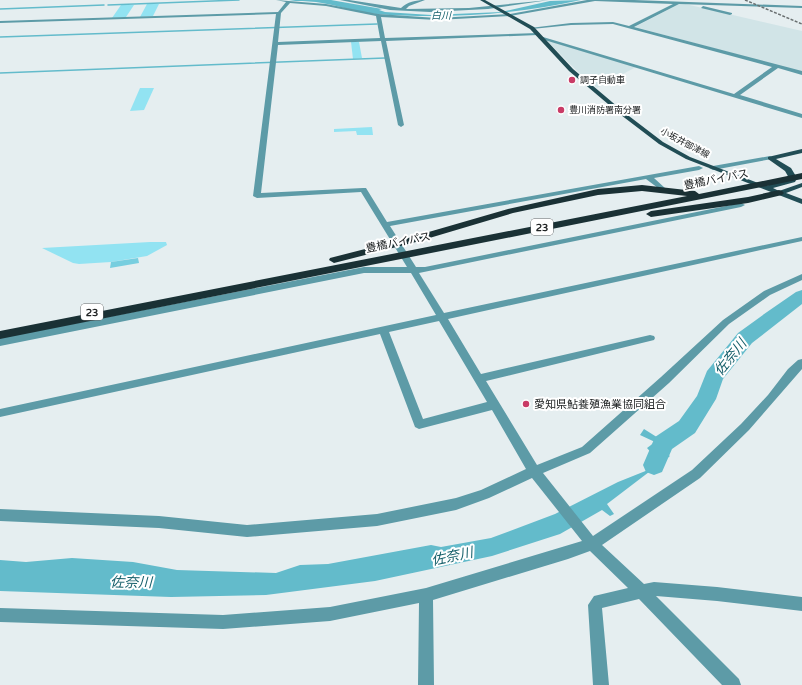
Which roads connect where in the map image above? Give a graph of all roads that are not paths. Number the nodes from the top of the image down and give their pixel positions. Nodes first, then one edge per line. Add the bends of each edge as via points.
1 (278, 0) edge
2 (290, 0) edge
3 (342, 0) edge
4 (423, 0) edge
5 (482, 0) edge
6 (547, 0) edge
7 (595, 0) edge
8 (681, 2) junction
9 (723, 4) junction
10 (802, 7) edge
11 (498, 8) junction
12 (402, 10) junction
13 (279, 13) junction
14 (378, 15) junction
15 (510, 15) junction
16 (0, 22) edge
17 (631, 27) junction
18 (532, 28) junction
19 (540, 36) junction
20 (382, 40) junction
21 (275, 44) junction
22 (777, 66) junction
23 (802, 73) edge
24 (735, 96) junction
25 (802, 116) edge
26 (401, 125) dead end
27 (802, 151) edge
28 (770, 158) junction
29 (699, 168) dead end
30 (713, 168) junction
31 (802, 174) edge
32 (648, 177) junction
33 (792, 180) junction
34 (802, 185) edge
35 (767, 188) junction
36 (662, 189) junction
37 (779, 193) junction
38 (802, 202) edge
39 (741, 205) dead end
40 (384, 225) junction
41 (802, 240) edge
42 (406, 248) junction
43 (414, 271) junction
44 (802, 277) edge
45 (442, 317) junction
46 (383, 330) junction
47 (0, 331) edge
48 (0, 335) edge
49 (650, 338) dead end
50 (0, 342) edge
51 (802, 363) edge
52 (478, 379) junction
53 (494, 405) junction
54 (0, 412) edge
55 (537, 474) junction
56 (0, 515) edge
57 (589, 542) junction
58 (642, 592) junction
59 (426, 595) junction
60 (802, 604) edge
61 (0, 615) edge
62 (426, 685) edge
63 (601, 685) edge
64 (733, 685) edge

1 - 2 street
2 - 13 street
2 - 14 street
3 - 12 street
4 - 12 street via 407,5
5 - 11 main road, 小坂井御津線
6 - 11 street
7 - 8 street
7 - 15 street
8 - 9 street
8 - 9 street via 730,14
8 - 17 street
9 - 10 street
11 - 12 street
11 - 15 main road, 小坂井御津線
13 - 16 street
13 - 21 street
14 - 15 street via 437,19
14 - 20 street
15 - 18 main road, 小坂井御津線
17 - 18 street via 608,22
17 - 22 street
18 - 19 main road, 小坂井御津線
19 - 20 street
19 - 24 street
19 - 30 main road, 小坂井御津線 via 571,70 661,143
20 - 21 street
20 - 26 street
21 - 40 street via 257,196 363,190
22 - 23 street
22 - 24 street
24 - 25 street
27 - 28 main road
28 - 30 street
28 - 33 main road via 792,173
29 - 32 street
30 - 35 main road, 小坂井御津線
31 - 33 highway
31 - 42 highway, 豊橋バイパス / 23
32 - 36 street
32 - 40 street
33 - 35 main road
34 - 37 main road
35 - 36 highway via 732,196
35 - 37 main road, 小坂井御津線
36 - 42 highway via 615,190 511,210
37 - 38 main road, 小坂井御津線
37 - 42 highway via 570,229
39 - 43 street
40 - 43 street
41 - 45 street
42 - 47 highway, 豊橋バイパス / 23
42 - 48 highway, 豊橋バイパス / 23
43 - 45 street
43 - 50 street via 364,270
44 - 55 street via 767,293 726,322 586,450
45 - 46 street
45 - 52 street
46 - 53 street via 419,424
46 - 54 street
49 - 52 street
51 - 57 street via 745,427 696,474
52 - 53 street
53 - 55 street
55 - 56 street via 456,504 369,521 247,531 159,522
55 - 57 street
57 - 58 street
57 - 59 street via 568,553
58 - 60 street via 654,589
58 - 63 street via 599,601 595,605
58 - 64 street
59 - 61 street via 330,614 223,622
59 - 62 street

